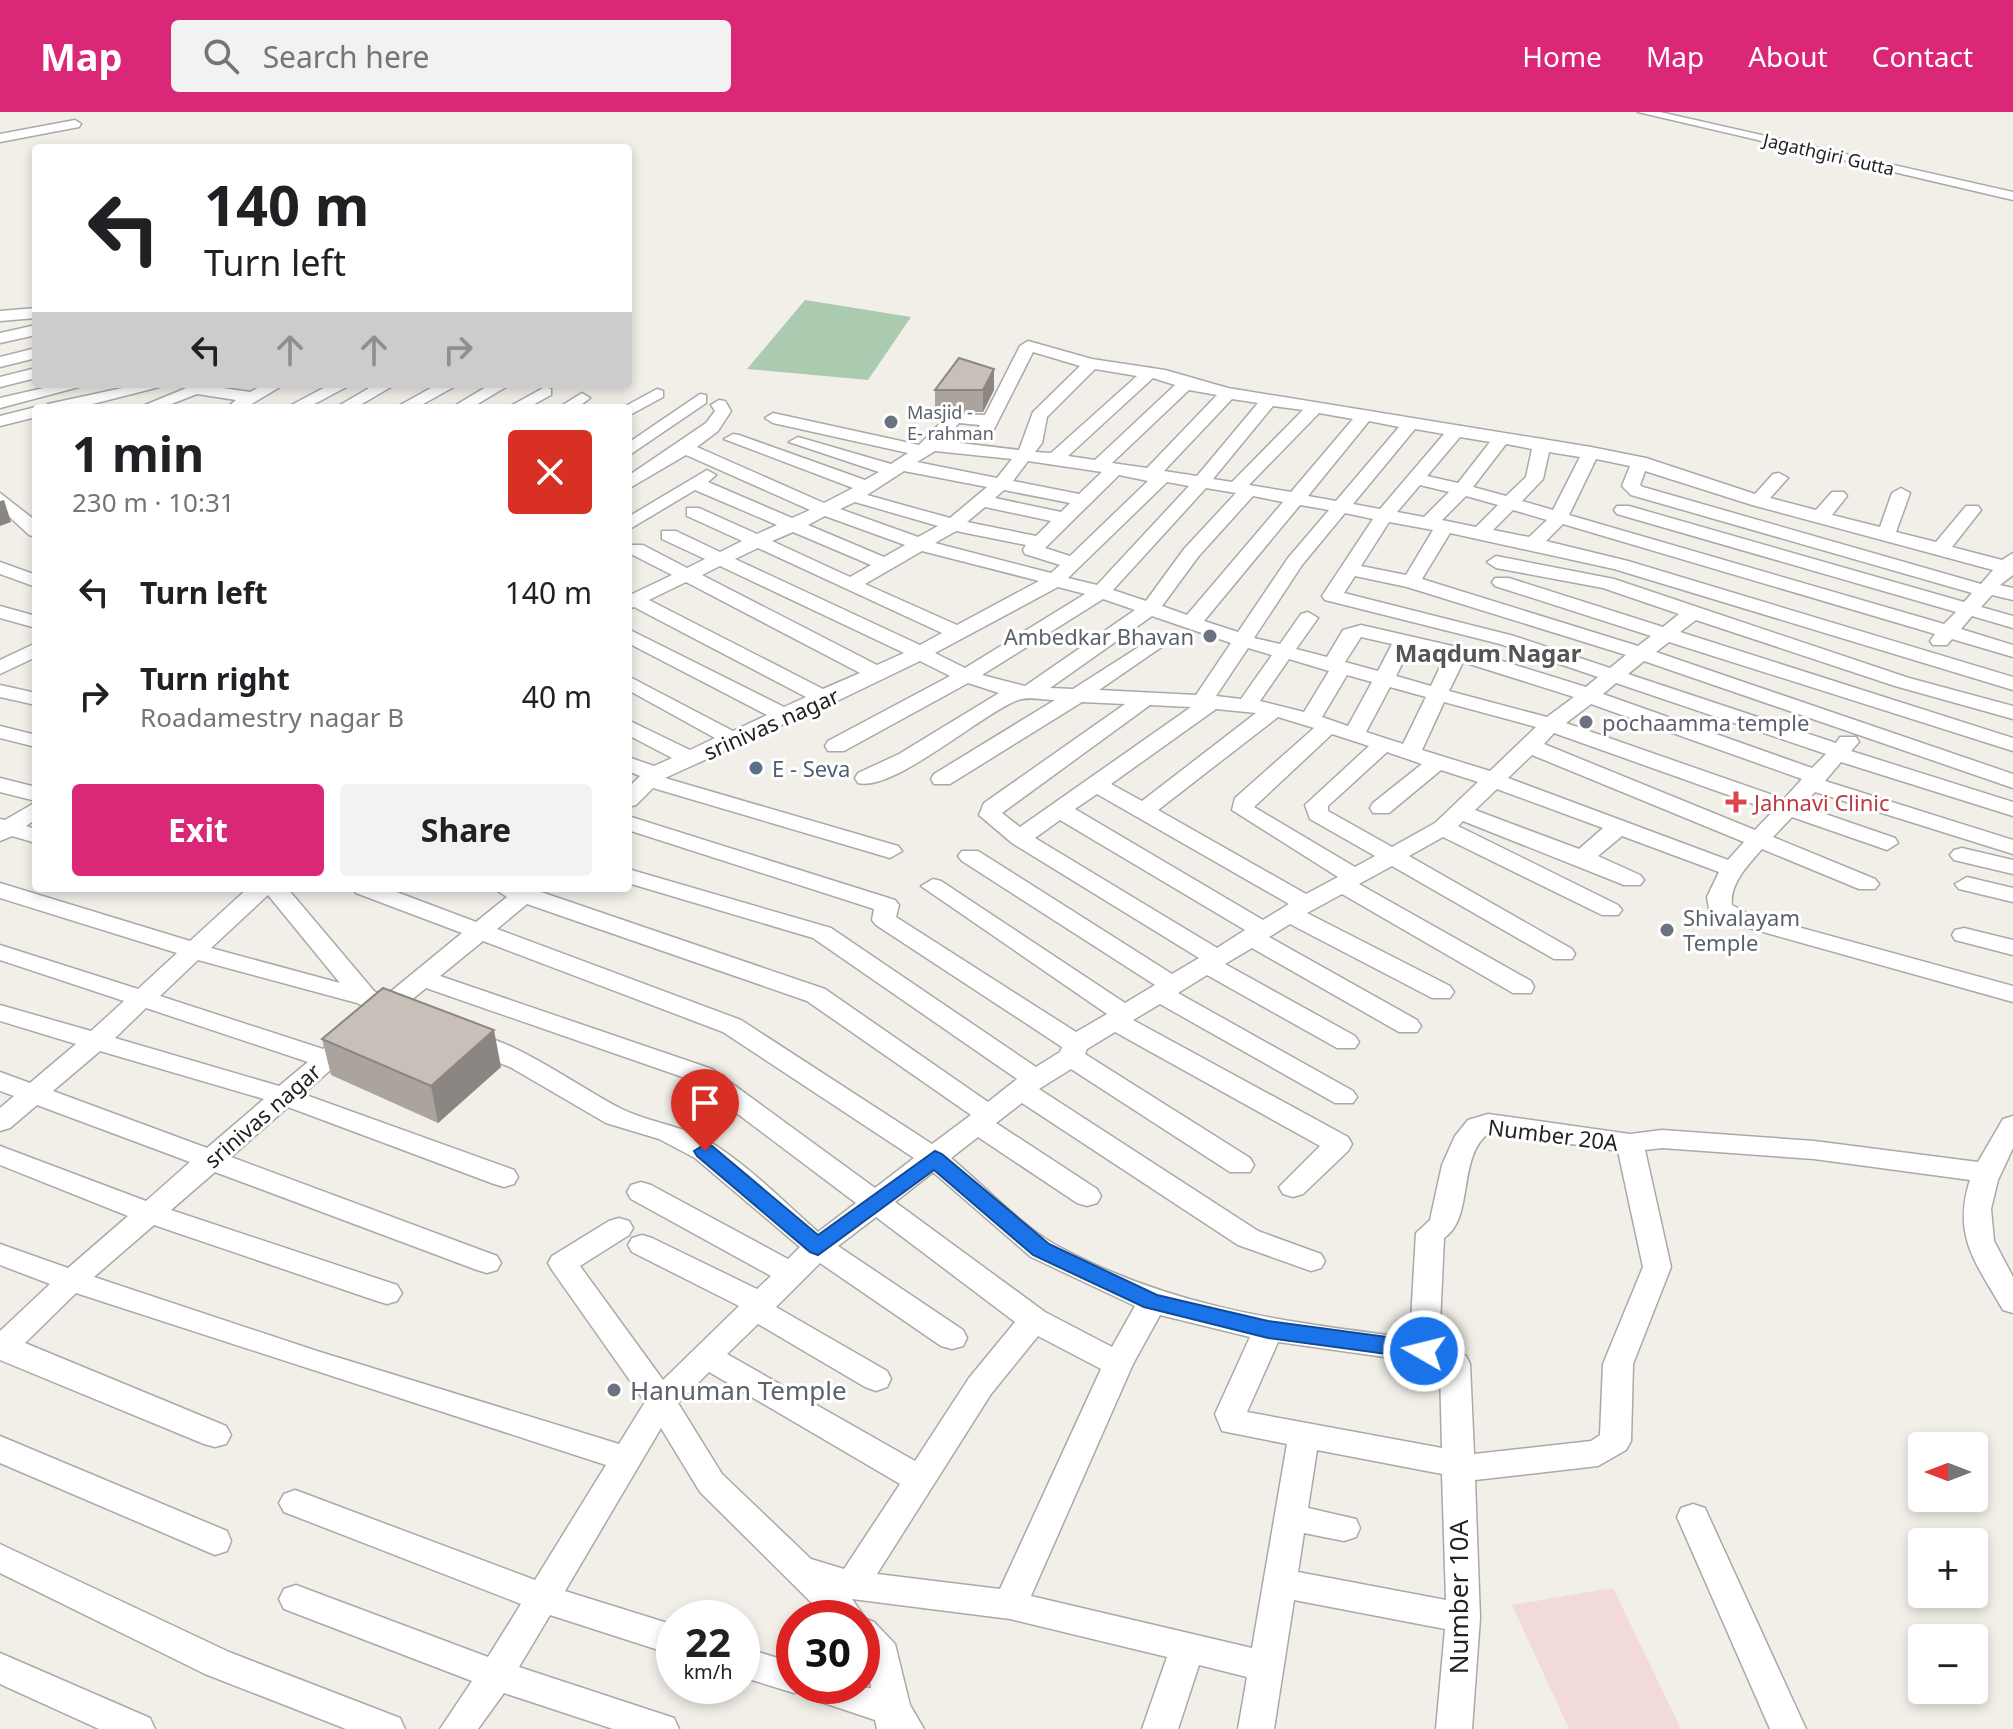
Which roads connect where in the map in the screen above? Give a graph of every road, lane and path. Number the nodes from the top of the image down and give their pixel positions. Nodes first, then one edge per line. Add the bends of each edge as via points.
1 (60, 112) edge
2 (1644, 112) edge
3 (0, 123) edge
4 (0, 138) edge
5 (2013, 196) edge
6 (32, 313) edge
7 (0, 316) edge
8 (32, 331) edge
9 (0, 338) edge
10 (32, 354) edge
11 (0, 362) edge
12 (1091, 364) junction
13 (1150, 372) junction
14 (32, 374) edge
15 (0, 382) edge
16 (1186, 384) junction
17 (65, 388) edge
18 (145, 388) edge
19 (269, 388) edge
20 (336, 388) edge
21 (380, 388) edge
22 (443, 388) edge
23 (496, 388) edge
24 (545, 392) dead end
25 (212, 393) junction
26 (1228, 393) junction
27 (657, 394) dead end
28 (252, 397) junction
29 (582, 398) dead end
30 (700, 399) dead end
31 (1270, 399) junction
32 (0, 403) edge
33 (72, 404) edge
34 (156, 404) edge
35 (191, 404) edge
36 (239, 404) edge
37 (302, 404) edge
38 (350, 404) edge
39 (411, 404) edge
40 (466, 404) edge
41 (522, 404) edge
42 (572, 404) edge
43 (719, 405) dead end
44 (1317, 406) junction
45 (632, 409) edge
46 (32, 413) edge
47 (1364, 417) junction
48 (773, 418) dead end
49 (0, 421) edge
50 (1412, 422) junction
51 (1457, 430) junction
52 (1502, 438) junction
53 (733, 439) dead end
54 (798, 442) dead end
55 (932, 444) junction
56 (1542, 444) junction
57 (632, 448) edge
58 (685, 448) junction
59 (1591, 452) junction
60 (1025, 457) junction
61 (1055, 459) junction
62 (1640, 462) junction
63 (898, 468) junction
64 (1107, 468) junction
65 (1155, 477) junction
66 (1779, 478) dead end
67 (1416, 479) junction
68 (632, 481) edge
69 (1003, 482) junction
70 (1200, 484) junction
71 (1242, 489) junction
72 (1462, 489) junction
73 (859, 491) junction
74 (1901, 493) dead end
75 (1838, 496) dead end
76 (0, 498) edge
77 (1296, 499) junction
78 (1081, 500) junction
79 (981, 501) junction
80 (1758, 501) junction
81 (1510, 503) junction
82 (823, 509) junction
83 (1341, 510) junction
84 (1623, 510) dead end
85 (1972, 510) dead end
86 (693, 512) dead end
87 (1383, 517) junction
88 (1820, 517) junction
89 (1063, 518) junction
90 (1558, 519) junction
91 (632, 522) edge
92 (791, 524) junction
93 (953, 525) junction
94 (32, 527) edge
95 (1435, 527) junction
96 (669, 535) dead end
97 (1478, 535) junction
98 (1886, 535) junction
99 (758, 541) junction
100 (1038, 542) junction
101 (1533, 543) junction
102 (922, 545) junction
103 (636, 549) dead end
104 (1940, 549) junction
105 (722, 558) junction
106 (1074, 563) junction
107 (885, 564) junction
108 (2011, 565) edge
109 (0, 568) edge
110 (1350, 569) junction
111 (685, 576) junction
112 (32, 580) edge
113 (1054, 581) junction
114 (1411, 582) junction
115 (851, 584) junction
116 (1987, 589) junction
117 (1101, 592) junction
118 (2013, 594) edge
119 (633, 597) edge
120 (1151, 608) junction
121 (1968, 609) junction
122 (1695, 611) junction
123 (0, 612) edge
124 (1308, 618) dead end
125 (32, 621) edge
126 (1192, 622) junction
127 (2013, 622) edge
128 (958, 633) junction
129 (1947, 633) junction
130 (1667, 636) junction
131 (632, 637) edge
132 (1241, 640) junction
133 (1404, 641) junction
134 (1156, 642) dead end
135 (32, 651) edge
136 (1287, 651) junction
137 (2013, 651) edge
138 (920, 653) junction
139 (1457, 653) junction
140 (1643, 654) junction
141 (1923, 659) junction
142 (1, 667) edge
143 (1337, 667) junction
144 (1512, 670) junction
145 (877, 673) junction
146 (966, 676) junction
147 (1613, 677) junction
148 (1383, 679) junction
149 (1902, 682) junction
150 (632, 684) edge
151 (2013, 684) edge
152 (0, 691) edge
153 (1023, 693) junction
154 (1436, 694) junction
155 (1589, 696) junction
156 (1075, 697) junction
157 (32, 698) edge
158 (826, 699) junction
159 (1145, 699) junction
160 (1207, 702) junction
161 (1248, 704) junction
162 (1882, 705) junction
163 (1489, 706) junction
164 (1275, 709) junction
165 (2013, 713) edge
166 (786, 717) junction
167 (1320, 722) junction
168 (1551, 725) junction
169 (632, 728) edge
170 (1858, 730) junction
171 (0, 732) edge
172 (1355, 733) junction
173 (32, 740) edge
174 (736, 741) junction
175 (1385, 743) junction
176 (2013, 745) edge
177 (836, 746) dead end
178 (1530, 746) junction
179 (1410, 752) junction
180 (1838, 753) junction
181 (690, 759) junction
182 (1437, 762) junction
183 (632, 766) edge
184 (652, 777) junction
185 (866, 778) dead end
186 (942, 779) dead end
187 (1813, 780) junction
188 (1497, 781) junction
189 (2013, 781) edge
190 (1094, 783) junction
191 (0, 785) edge
192 (32, 793) edge
193 (632, 796) edge
194 (1381, 808) dead end
195 (1788, 808) junction
196 (2013, 809) edge
197 (1060, 810) junction
198 (1144, 810) junction
199 (32, 812) edge
200 (1462, 813) junction
201 (632, 824) edge
202 (1618, 827) junction
203 (1443, 828) junction
204 (3, 830) edge
205 (32, 835) edge
206 (1020, 838) junction
207 (1760, 838) junction
208 (1887, 843) dead end
209 (2013, 847) edge
210 (890, 851) dead end
211 (1962, 855) dead end
212 (970, 856) dead end
213 (1392, 857) junction
214 (1582, 858) junction
215 (2013, 867) edge
216 (1732, 869) junction
217 (632, 877) edge
218 (1632, 880) dead end
219 (1349, 881) junction
220 (1867, 884) dead end
221 (1967, 884) dead end
222 (933, 886) dead end
223 (0, 890) edge
224 (258, 892) edge
225 (278, 892) edge
226 (374, 892) edge
227 (518, 892) edge
228 (526, 892) edge
229 (2013, 895) edge
230 (1298, 909) junction
231 (1610, 910) dead end
232 (477, 932) junction
233 (1257, 934) junction
234 (1964, 935) dead end
235 (2013, 948) edge
236 (195, 951) junction
237 (0, 952) edge
238 (1563, 954) dead end
239 (1211, 961) junction
240 (421, 978) junction
241 (1522, 987) dead end
242 (1166, 990) junction
243 (1441, 992) dead end
244 (2013, 994) edge
245 (139, 999) junction
246 (375, 1003) junction
247 (0, 1013) edge
248 (1118, 1016) junction
249 (1408, 1026) dead end
250 (95, 1042) junction
251 (1346, 1042) dead end
252 (1073, 1050) junction
253 (327, 1059) junction
254 (0, 1081) edge
255 (1028, 1084) junction
256 (37, 1093) junction
257 (283, 1096) junction
258 (1344, 1097) dead end
259 (983, 1119) junction
260 (0, 1122) edge
261 (2013, 1125) edge
262 (1630, 1143) junction
263 (0, 1155) edge
264 (212, 1157) junction
265 (935, 1159) junction
266 (1240, 1165) dead end
267 (1984, 1172) junction
268 (504, 1177) dead end
269 (1293, 1187) dead end
270 (641, 1192) dead end
271 (1087, 1196) dead end
272 (875, 1200) junction
273 (152, 1214) junction
274 (818, 1247) junction
275 (0, 1254) edge
276 (1311, 1261) dead end
277 (487, 1263) dead end
278 (791, 1274) junction
279 (71, 1281) junction
280 (387, 1293) dead end
281 (1152, 1302) junction
282 (2013, 1302) edge
283 (758, 1306) junction
284 (1034, 1320) junction
285 (1268, 1330) junction
286 (952, 1338) dead end
287 (1, 1347) edge
288 (1424, 1351) junction
289 (709, 1358) junction
290 (1118, 1364) junction
291 (876, 1379) dead end
292 (661, 1401) junction
293 (215, 1435) dead end
294 (1304, 1435) junction
295 (0, 1449) edge
296 (628, 1459) junction
297 (1457, 1464) junction
298 (922, 1481) junction
299 (295, 1503) dead end
300 (1289, 1517) junction
301 (1693, 1517) dead end
302 (1344, 1528) dead end
303 (215, 1541) dead end
304 (0, 1558) edge
305 (1281, 1583) junction
306 (543, 1598) junction
307 (296, 1599) dead end
308 (848, 1600) edge
309 (851, 1600) edge
310 (880, 1602) edge
311 (1010, 1605) junction
312 (1463, 1618) junction
313 (656, 1634) edge
314 (1189, 1645) junction
315 (880, 1652) edge
316 (1265, 1666) junction
317 (0, 1668) edge
318 (496, 1675) junction
319 (856, 1704) edge
320 (897, 1723) edge
321 (137, 1729) edge
322 (387, 1729) edge
323 (458, 1729) edge
324 (661, 1729) edge
325 (1160, 1729) edge
326 (1256, 1729) edge
327 (1454, 1729) edge
328 (1788, 1729) edge

1 - 3 street
1 - 4 street via 75,124
2 - 5 street, Jagathgiri Gutta
6 - 7 street
8 - 9 street
10 - 11 street
12 - 13 street
12 - 55 street via 1028,346 991,421 955,418
12 - 60 street via 1039,416
13 - 16 street
13 - 61 street
14 - 15 street
16 - 26 street
16 - 64 street
17 - 32 street
18 - 33 street
19 - 28 street
20 - 37 street
21 - 38 street
22 - 39 street
23 - 40 street
24 - 41 street
25 - 28 street
25 - 34 street via 192,390
25 - 35 street
26 - 31 street
26 - 65 street, srinivas nagar
27 - 45 street
28 - 36 street
29 - 42 street
30 - 57 street
31 - 44 street
31 - 70 street
43 - 58 street via 723,411 712,427
44 - 47 street
44 - 71 street
46 - 49 street
47 - 50 street
47 - 77 street
48 - 55 street
50 - 51 street
50 - 83 street
51 - 52 street
51 - 67 street
52 - 56 street
52 - 72 street
53 - 73 street
54 - 63 street
55 - 60 street
55 - 63 street
56 - 59 street
56 - 81 street via 1534,479
58 - 68 street
58 - 82 street
59 - 62 street
59 - 90 street
60 - 61 street
60 - 69 street
61 - 64 street
62 - 80 street
62 - 116 street via 1631,486 1637,491
63 - 69 street
63 - 73 street
64 - 65 street
64 - 78 street
65 - 70 street
65 - 106 street, srinivas nagar
66 - 80 street
67 - 72 street
67 - 87 street
69 - 78 street
69 - 79 street
70 - 71 street
70 - 117 street
71 - 77 street
71 - 120 street
72 - 81 street
72 - 95 street
73 - 82 street
73 - 93 street
74 - 98 street
75 - 88 street
76 - 94 street
77 - 83 street
77 - 126 street
78 - 89 street
79 - 89 street
79 - 93 street
80 - 88 street
81 - 90 street
81 - 97 street
82 - 92 street
82 - 102 street
83 - 87 street
83 - 132 street via 1295,562
84 - 121 street
85 - 104 street
86 - 99 street
87 - 95 street
87 - 110 street
88 - 98 street
89 - 100 street
90 - 101 street
90 - 129 street
91 - 92 street via 702,478
92 - 99 street
92 - 107 street
93 - 100 street
93 - 102 street
95 - 97 street
95 - 114 street
96 - 105 street
97 - 101 street
98 - 104 street
99 - 105 street
99 - 115 street
100 - 106 street via 1033,551
101 - 141 street via 1621,565
102 - 107 street
102 - 113 street
103 - 111 street
104 - 108 street
105 - 111 street
105 - 138 street
106 - 113 street, srinivas nagar
107 - 115 street
108 - 116 street
109 - 112 street
110 - 114 street
110 - 147 street via 1332,592 1337,599 1507,640
111 - 119 street
111 - 145 street
113 - 117 street
113 - 128 street, srinivas nagar
114 - 140 street
115 - 128 street
116 - 118 street
116 - 121 street
117 - 120 street
117 - 146 street
119 - 158 street
120 - 126 street
120 - 153 street
121 - 127 street
121 - 129 street
122 - 130 street
122 - 130 street via 1607,583 1499,572
122 - 149 street
123 - 125 street
124 - 136 street
126 - 132 street
128 - 138 street, srinivas nagar
129 - 137 street
129 - 141 street
130 - 140 street
130 - 162 street
131 - 166 street
132 - 136 street
132 - 160 street
133 - 139 street
133 - 143 street via 1355,632
133 - 148 street
134 - 156 street
135 - 142 street
136 - 143 street
136 - 161 street
138 - 145 street, srinivas nagar
138 - 146 street
139 - 144 street
139 - 154 street
140 - 147 street
140 - 170 street
141 - 149 street
141 - 151 street
143 - 148 street
143 - 167 street
144 - 155 street
144 - 163 street
145 - 158 street, srinivas nagar
146 - 153 street
146 - 177 street
147 - 155 street
147 - 180 street
148 - 154 street
148 - 172 street
149 - 162 street
149 - 165 street
150 - 174 street
152 - 157 street
153 - 156 street
153 - 185 street
154 - 163 street
154 - 179 street
155 - 168 street
155 - 187 street
156 - 159 street
156 - 186 street
158 - 166 street, srinivas nagar
159 - 160 street
159 - 206 street via 992,808 990,815
160 - 161 street
160 - 190 street
161 - 164 street
162 - 170 street
162 - 176 street
163 - 168 street
164 - 167 street
164 - 198 street
166 - 174 street, srinivas nagar
167 - 172 street
167 - 219 street via 1243,803 1243,810
168 - 178 street
168 - 195 street
169 - 181 street
170 - 180 street
170 - 189 street
171 - 173 street
172 - 175 street
174 - 181 street, srinivas nagar
175 - 179 street
175 - 213 street via 1316,809
178 - 188 street
178 - 207 street
179 - 182 street
180 - 187 street
180 - 196 street
181 - 184 street, srinivas nagar
182 - 188 street
182 - 194 street
183 - 184 street
184 - 193 street, srinivas nagar
184 - 210 street
187 - 195 street
187 - 209 street
188 - 200 street
188 - 202 street
190 - 197 street
190 - 198 street
191 - 192 street
195 - 207 street
195 - 208 street
197 - 206 street
197 - 233 street
198 - 230 street
199 - 204 street
200 - 203 street
200 - 214 street
201 - 252 street via 887,905 884,920
202 - 214 street
202 - 216 street
203 - 213 street
203 - 231 street
204 - 205 street
206 - 239 street
207 - 216 street
207 - 220 street
211 - 215 street
212 - 242 street
213 - 219 street
213 - 238 street
214 - 218 street
216 - 244 street via 1719,897 1721,909 1739,918
217 - 255 street via 822,933
219 - 230 street
219 - 241 street
221 - 229 street
222 - 248 street
223 - 236 street
224 - 236 street
225 - 246 street
226 - 232 street
227 - 232 street, srinivas nagar
228 - 259 street via 816,995
230 - 233 street
230 - 243 street
232 - 240 street, srinivas nagar
232 - 265 street via 732,1026
233 - 239 street
233 - 249 street
234 - 235 street
236 - 245 street
236 - 246 street
237 - 245 street
239 - 242 street
239 - 251 street
240 - 246 street, srinivas nagar
240 - 272 street via 703,1075
242 - 248 street
242 - 258 street
245 - 250 street
245 - 253 street
246 - 253 street, srinivas nagar
246 - 274 street via 519,1061 615,1117 669,1133 705,1151
247 - 250 street
248 - 252 street
248 - 269 street via 1338,1144
250 - 256 street
250 - 257 street
252 - 255 street
252 - 266 street
253 - 257 street, srinivas nagar
254 - 256 street
255 - 259 street
255 - 276 street via 1248,1238
256 - 260 street
256 - 264 street
257 - 264 street, srinivas nagar
257 - 268 street
259 - 265 street
259 - 271 street
261 - 267 street
262 - 267 street via 1662,1139 1814,1150
262 - 288 street, Number 20A via 1488,1123 1473,1129 1463,1145 1443,1225 1430,1233
262 - 297 street via 1657,1267 1618,1364 1615,1441 1598,1453 1479,1468
263 - 273 street
264 - 273 street, srinivas nagar
264 - 277 street
265 - 272 street
265 - 281 street via 1041,1250
267 - 282 street via 1978,1202 1980,1241
270 - 278 street
272 - 274 street
272 - 284 street
273 - 279 street, srinivas nagar
273 - 280 street
274 - 278 street
274 - 286 street
275 - 279 street
278 - 283 street
279 - 287 street, srinivas nagar
279 - 296 street
281 - 285 street
281 - 290 street
283 - 289 street
283 - 291 street
283 - 292 street via 630,1236 562,1263
284 - 290 street
284 - 298 street via 980,1386
285 - 288 street
285 - 294 street via 1231,1414 1233,1422
287 - 293 street
288 - 297 street, Number 10A via 1455,1364
289 - 292 street
289 - 298 street
290 - 311 street
292 - 296 street
292 - 308 street via 711,1483 805,1572
294 - 297 street
294 - 300 street
295 - 303 street
296 - 306 street
297 - 312 street, Number 10A
298 - 309 street
299 - 306 street
300 - 302 street
300 - 305 street
301 - 328 street
304 - 322 street via 217,1663
305 - 312 street
305 - 316 street
306 - 313 street
306 - 318 street
307 - 318 street
310 - 311 street
311 - 314 street
312 - 327 street, Number 10A
314 - 316 street
314 - 325 street
315 - 320 street
316 - 326 street
317 - 321 street
318 - 323 street
318 - 324 street
319 - 320 street

